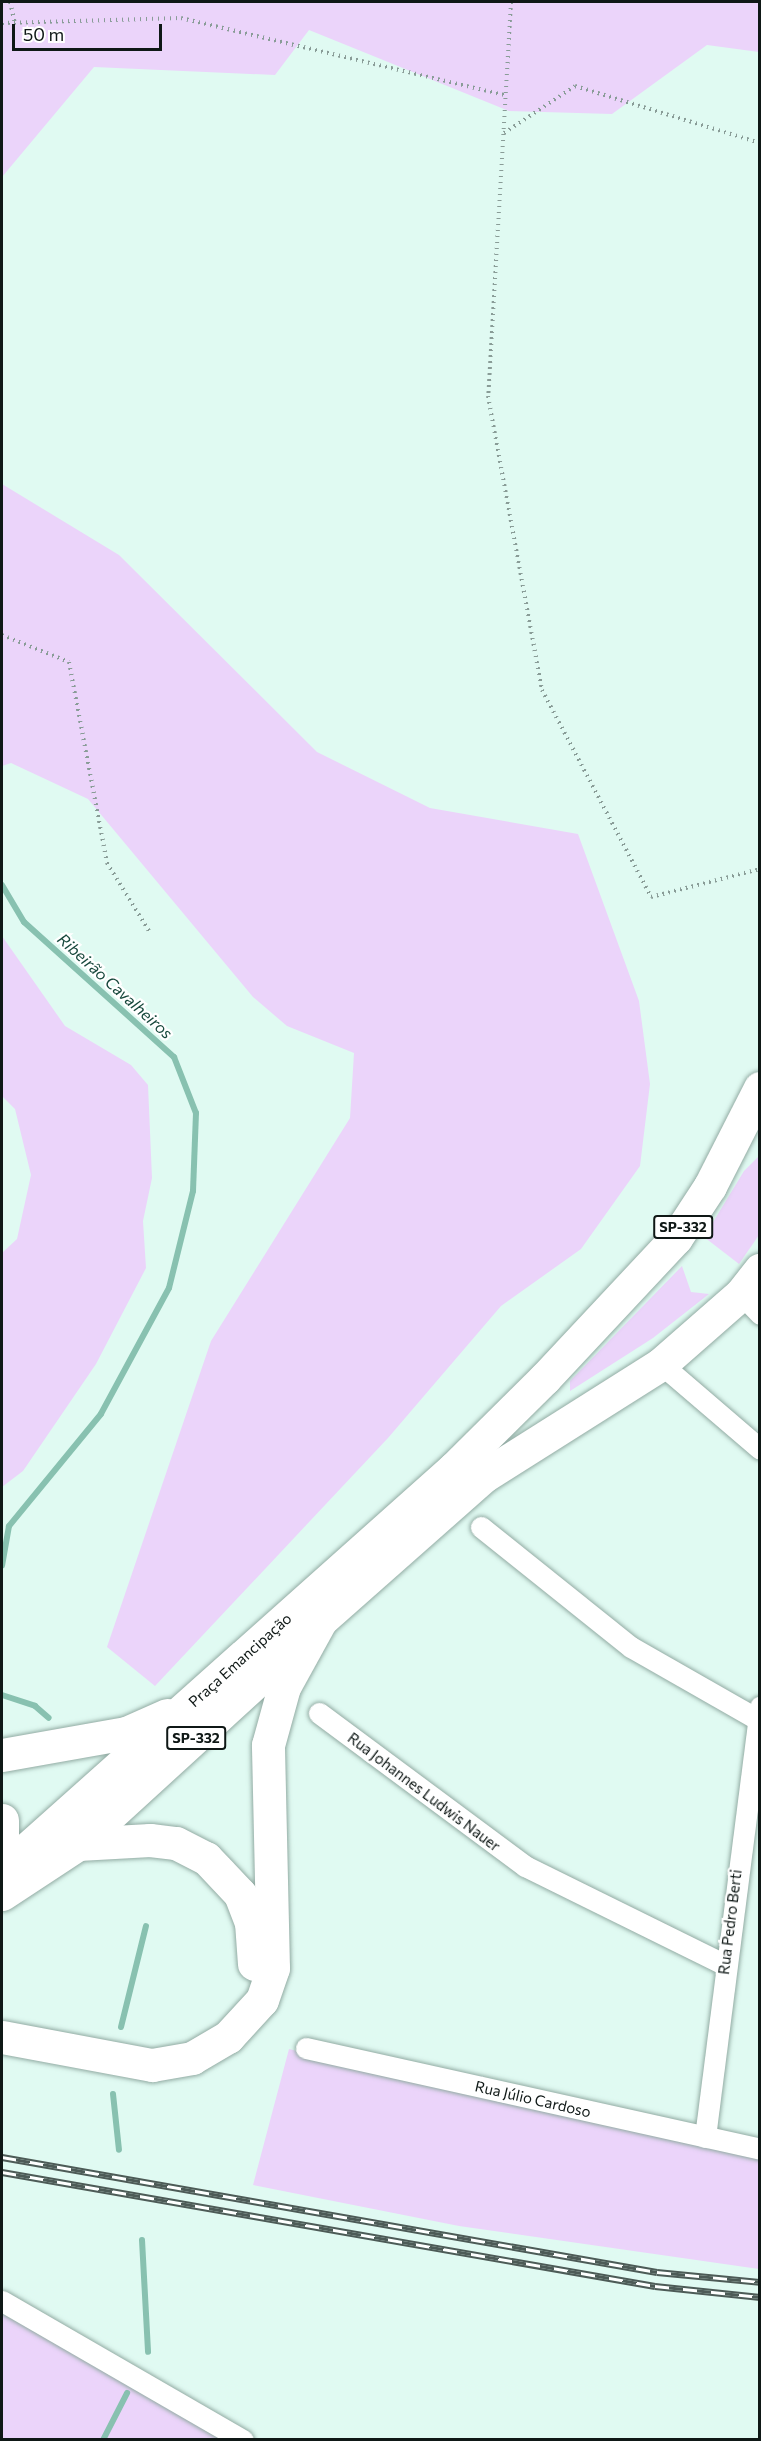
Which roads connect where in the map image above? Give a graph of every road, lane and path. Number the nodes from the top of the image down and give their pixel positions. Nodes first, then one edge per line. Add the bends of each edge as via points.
1 (10, 2) edge
2 (511, 2) edge
3 (2, 23) edge
4 (15, 23) junction
5 (505, 95) junction
6 (503, 134) junction
7 (759, 143) edge
8 (2, 635) edge
9 (759, 869) edge
10 (149, 931) dead end
11 (759, 1088) edge
12 (745, 1147) edge
13 (753, 1293) edge
14 (661, 1364) junction
15 (759, 1449) edge
16 (482, 1527) dead end
17 (316, 1608) junction
18 (205, 1693) junction
19 (319, 1713) dead end
20 (758, 1713) edge
21 (2, 1755) edge
22 (2, 1820) edge
23 (73, 1848) junction
24 (2, 1856) edge
25 (2, 1871) edge
26 (2, 1894) edge
27 (725, 1965) junction
28 (241, 2024) junction
29 (2, 2037) edge
30 (306, 2048) dead end
31 (705, 2138) junction
32 (759, 2149) edge
33 (2, 2301) edge
34 (243, 2439) edge

1 - 4 path
2 - 5 path
3 - 4 path
4 - 5 path via 181,18
5 - 6 path
6 - 7 path via 575,86
6 - 9 path via 488,396 542,690 651,897
8 - 10 path via 69,662 107,863
11 - 12 main road, SP-332
12 - 17 main road, SP-332 via 676,1238
13 - 14 main road, SP-332
14 - 15 street
14 - 17 main road, SP-332 via 484,1476
16 - 20 street via 631,1647
17 - 18 main road, Praça Emancipação / SP-332
17 - 23 main road, Praça Emancipação / SP-332
17 - 28 main road via 284,1687 268,1745 273,1968 262,2000
18 - 21 main road via 126,1733
18 - 25 main road, Praça Emancipação / SP-332
19 - 27 street, Rua Johannes Ludwis Nauer via 525,1866
20 - 27 street, Rua Pedro Berti
22 - 24 main road
23 - 26 main road, SP-332
23 - 28 main road via 176,1843 224,1873 251,1922 255,1951
27 - 31 street, Rua Pedro Berti
28 - 29 main road via 209,2051 152,2065
30 - 31 street, Rua Júlio Cardoso
31 - 32 street, Rua Júlio Cardoso
33 - 34 street

